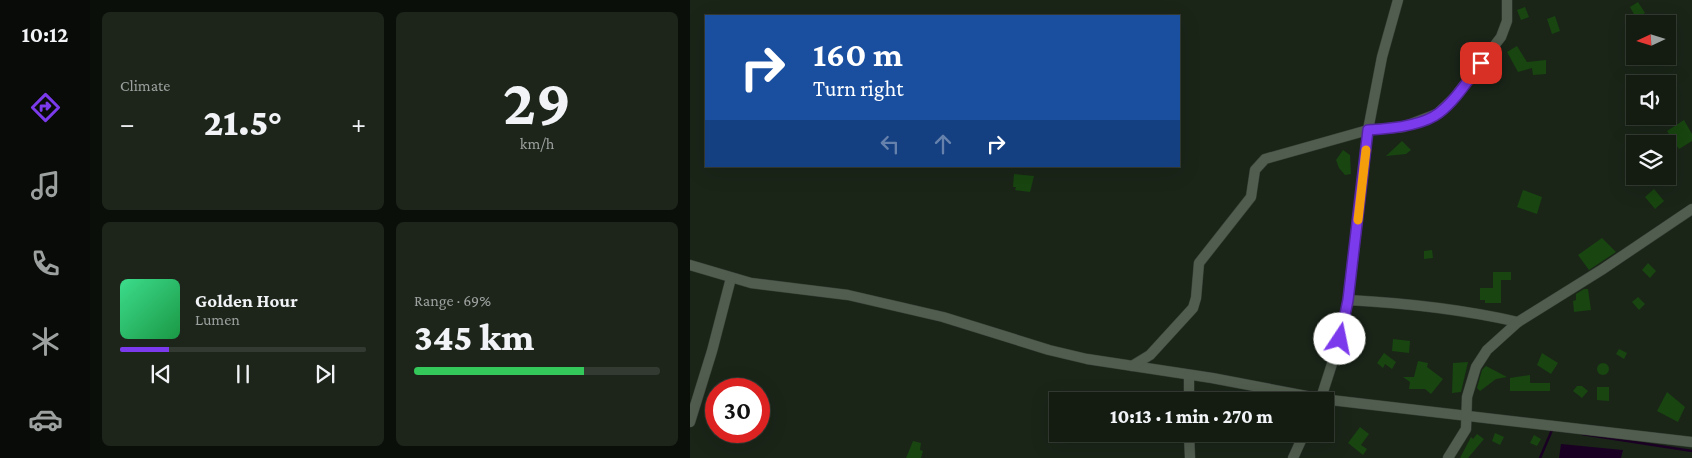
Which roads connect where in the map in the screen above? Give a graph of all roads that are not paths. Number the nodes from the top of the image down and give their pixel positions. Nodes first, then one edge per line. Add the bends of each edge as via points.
1 (1398, 0) edge
2 (1508, 0) edge
3 (1368, 130) junction
4 (1692, 209) edge
5 (690, 265) edge
6 (731, 278) junction
7 (1348, 300) junction
8 (1518, 322) junction
9 (1132, 366) junction
10 (1189, 375) junction
11 (1189, 392) edge
12 (1279, 392) edge
13 (1323, 392) edge
14 (1334, 401) edge
15 (1468, 416) junction
16 (690, 422) edge
17 (1189, 442) edge
18 (1300, 442) edge
19 (1692, 442) edge
20 (1190, 458) edge
21 (1293, 458) edge
22 (1448, 458) edge

1 - 3 street via 1378,73
2 - 3 street via 1507,21 1501,37 1454,98 1437,114 1403,126
3 - 7 street
3 - 9 street via 1264,158 1259,163 1251,197 1199,263 1193,308 1150,355
4 - 8 street
5 - 6 street
6 - 9 street via 848,295 943,317 1069,356
6 - 16 street
7 - 8 street via 1415,304
7 - 13 street
8 - 15 street via 1480,359 1467,396
9 - 10 street
10 - 11 street
10 - 12 street
14 - 15 street
15 - 19 street
15 - 22 street via 1465,431
17 - 20 street
18 - 21 street

